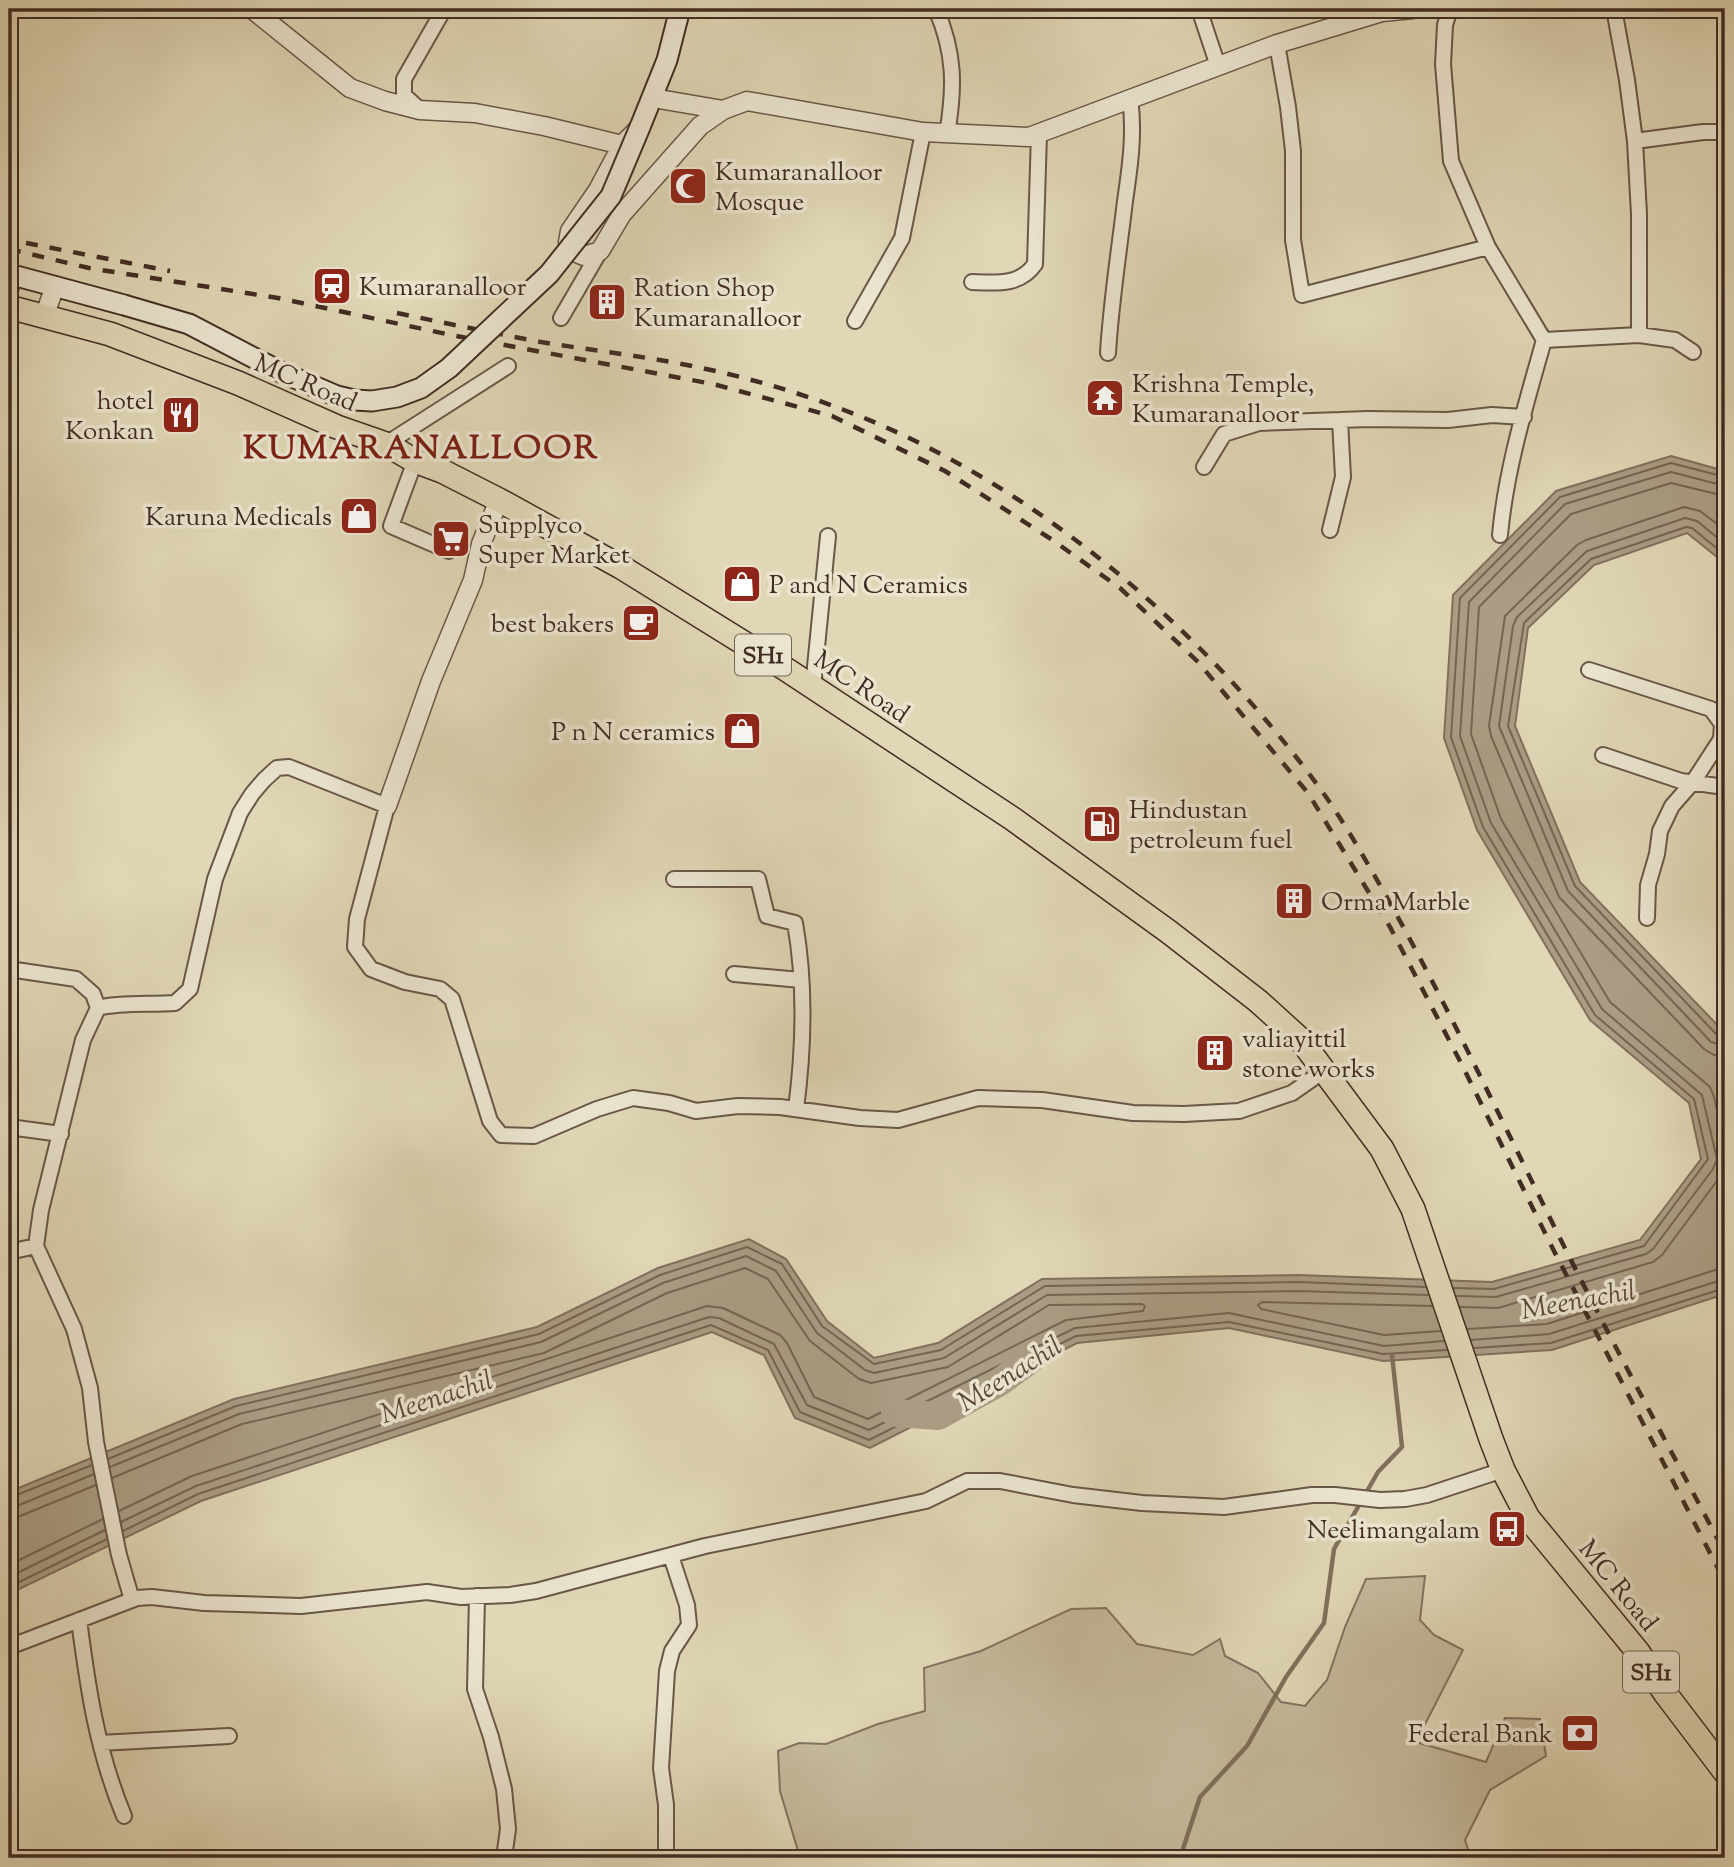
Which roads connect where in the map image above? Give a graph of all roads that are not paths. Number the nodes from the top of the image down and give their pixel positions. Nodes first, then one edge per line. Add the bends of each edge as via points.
1 (252, 9) edge
2 (444, 9) edge
3 (680, 9) edge
4 (936, 9) edge
5 (1199, 9) edge
6 (1413, 9) edge
7 (1450, 9) edge
8 (1614, 9) edge
9 (1277, 44) junction
10 (1218, 66) junction
11 (653, 98) junction
12 (1130, 98) junction
13 (420, 110) junction
14 (723, 110) junction
15 (640, 127) junction
16 (923, 132) junction
17 (1725, 132) edge
18 (947, 134) junction
19 (1039, 134) junction
20 (1635, 141) junction
21 (622, 145) junction
22 (1488, 247) junction
23 (600, 251) junction
24 (10, 280) edge
25 (972, 282) dead end
26 (55, 286) junction
27 (9, 307) edge
28 (44, 317) junction
29 (562, 318) dead end
30 (855, 321) dead end
31 (1639, 335) junction
32 (1544, 340) junction
33 (1693, 352) dead end
34 (1108, 353) dead end
35 (508, 366) dead end
36 (1524, 417) junction
37 (1340, 420) junction
38 (386, 444) junction
39 (415, 461) junction
40 (1203, 467) dead end
41 (499, 500) junction
42 (1330, 530) dead end
43 (1500, 535) dead end
44 (828, 536) dead end
45 (449, 551) dead end
46 (1589, 670) dead end
47 (813, 687) junction
48 (1603, 755) dead end
49 (1693, 782) junction
50 (1725, 787) edge
51 (387, 806) junction
52 (674, 879) dead end
53 (1647, 918) dead end
54 (9, 969) edge
55 (734, 974) dead end
56 (801, 980) junction
57 (99, 1008) junction
58 (1325, 1070) junction
59 (796, 1109) junction
60 (9, 1127) edge
61 (61, 1134) junction
62 (36, 1246) junction
63 (9, 1252) edge
64 (1503, 1471) junction
65 (671, 1556) junction
66 (477, 1596) junction
67 (132, 1600) junction
68 (79, 1620) junction
69 (9, 1647) edge
70 (229, 1736) dead end
71 (100, 1743) junction
72 (1725, 1772) edge
73 (124, 1816) dead end
74 (504, 1858) edge
75 (666, 1858) edge

1 - 13 street via 350,88
2 - 13 street via 404,79 404,95
3 - 11 main road
4 - 18 street via 953,72
5 - 10 street
6 - 9 street via 1382,12
7 - 22 street via 1443,64 1451,161
8 - 20 street
9 - 10 street
9 - 22 street via 1292,142 1293,240 1302,295
10 - 12 street
11 - 14 street
11 - 15 main road
12 - 19 street
12 - 34 street via 1129,176
13 - 21 street via 475,113
14 - 16 street via 747,101
14 - 23 street via 700,126 622,214
15 - 21 street
15 - 26 main road, bridge via 611,196 549,274 449,368 421,388 397,397 372,401 337,396 189,324
16 - 18 street
16 - 30 street via 902,238
17 - 20 street
18 - 19 street
19 - 25 street via 1035,264 1020,279
20 - 31 street
21 - 23 street via 570,231 572,251 584,256
22 - 32 street
23 - 29 street
24 - 26 main road
26 - 28 street
27 - 28 main road, MC Road / SH1
28 - 38 main road, MC Road / SH1 via 110,334
31 - 32 street
31 - 33 street via 1675,340
32 - 36 street
35 - 38 street
36 - 37 street
36 - 43 street
37 - 40 street via 1259,423 1224,434
37 - 42 street via 1343,477
38 - 39 main road, MC Road / SH1
39 - 41 main road, MC Road / SH1
39 - 45 street via 391,526
41 - 47 main road, MC Road / SH1 via 621,567
41 - 51 street
44 - 47 street
46 - 49 street via 1711,709 1722,724 1721,739
47 - 58 main road, MC Road / SH1 via 1013,819 1170,932 1258,1001
48 - 49 street
49 - 50 street
49 - 53 street via 1672,806 1660,831 1648,885
51 - 57 street via 289,766 277,768 252,794 232,834 215,879 190,989 175,1003
51 - 59 street via 357,919 355,947 371,969 440,989 452,999 490,1121 500,1135 534,1136 633,1098 695,1111 738,1106
52 - 56 street via 758,878 767,916 795,923
54 - 57 street via 76,979 93,994
55 - 56 street
56 - 59 street via 802,1061
57 - 61 street via 83,1040
58 - 59 street via 1292,1093 1238,1111 1133,1113 1042,1100 978,1098 898,1120
58 - 64 main road, MC Road / SH1 via 1381,1149 1413,1209
60 - 61 street
61 - 62 street
62 - 63 street
62 - 67 street via 74,1329
64 - 65 street via 1405,1499 1312,1495 1224,1507 967,1481 926,1501
64 - 72 main road, MC Road / SH1 via 1528,1518 1638,1652
65 - 66 street via 536,1591
65 - 75 street via 689,1626 672,1651 667,1671 661,1768
66 - 67 street via 427,1592 301,1606 152,1597
66 - 74 street via 475,1689 504,1789 508,1829
67 - 68 street
68 - 69 street
68 - 71 street
70 - 71 street
71 - 73 street

